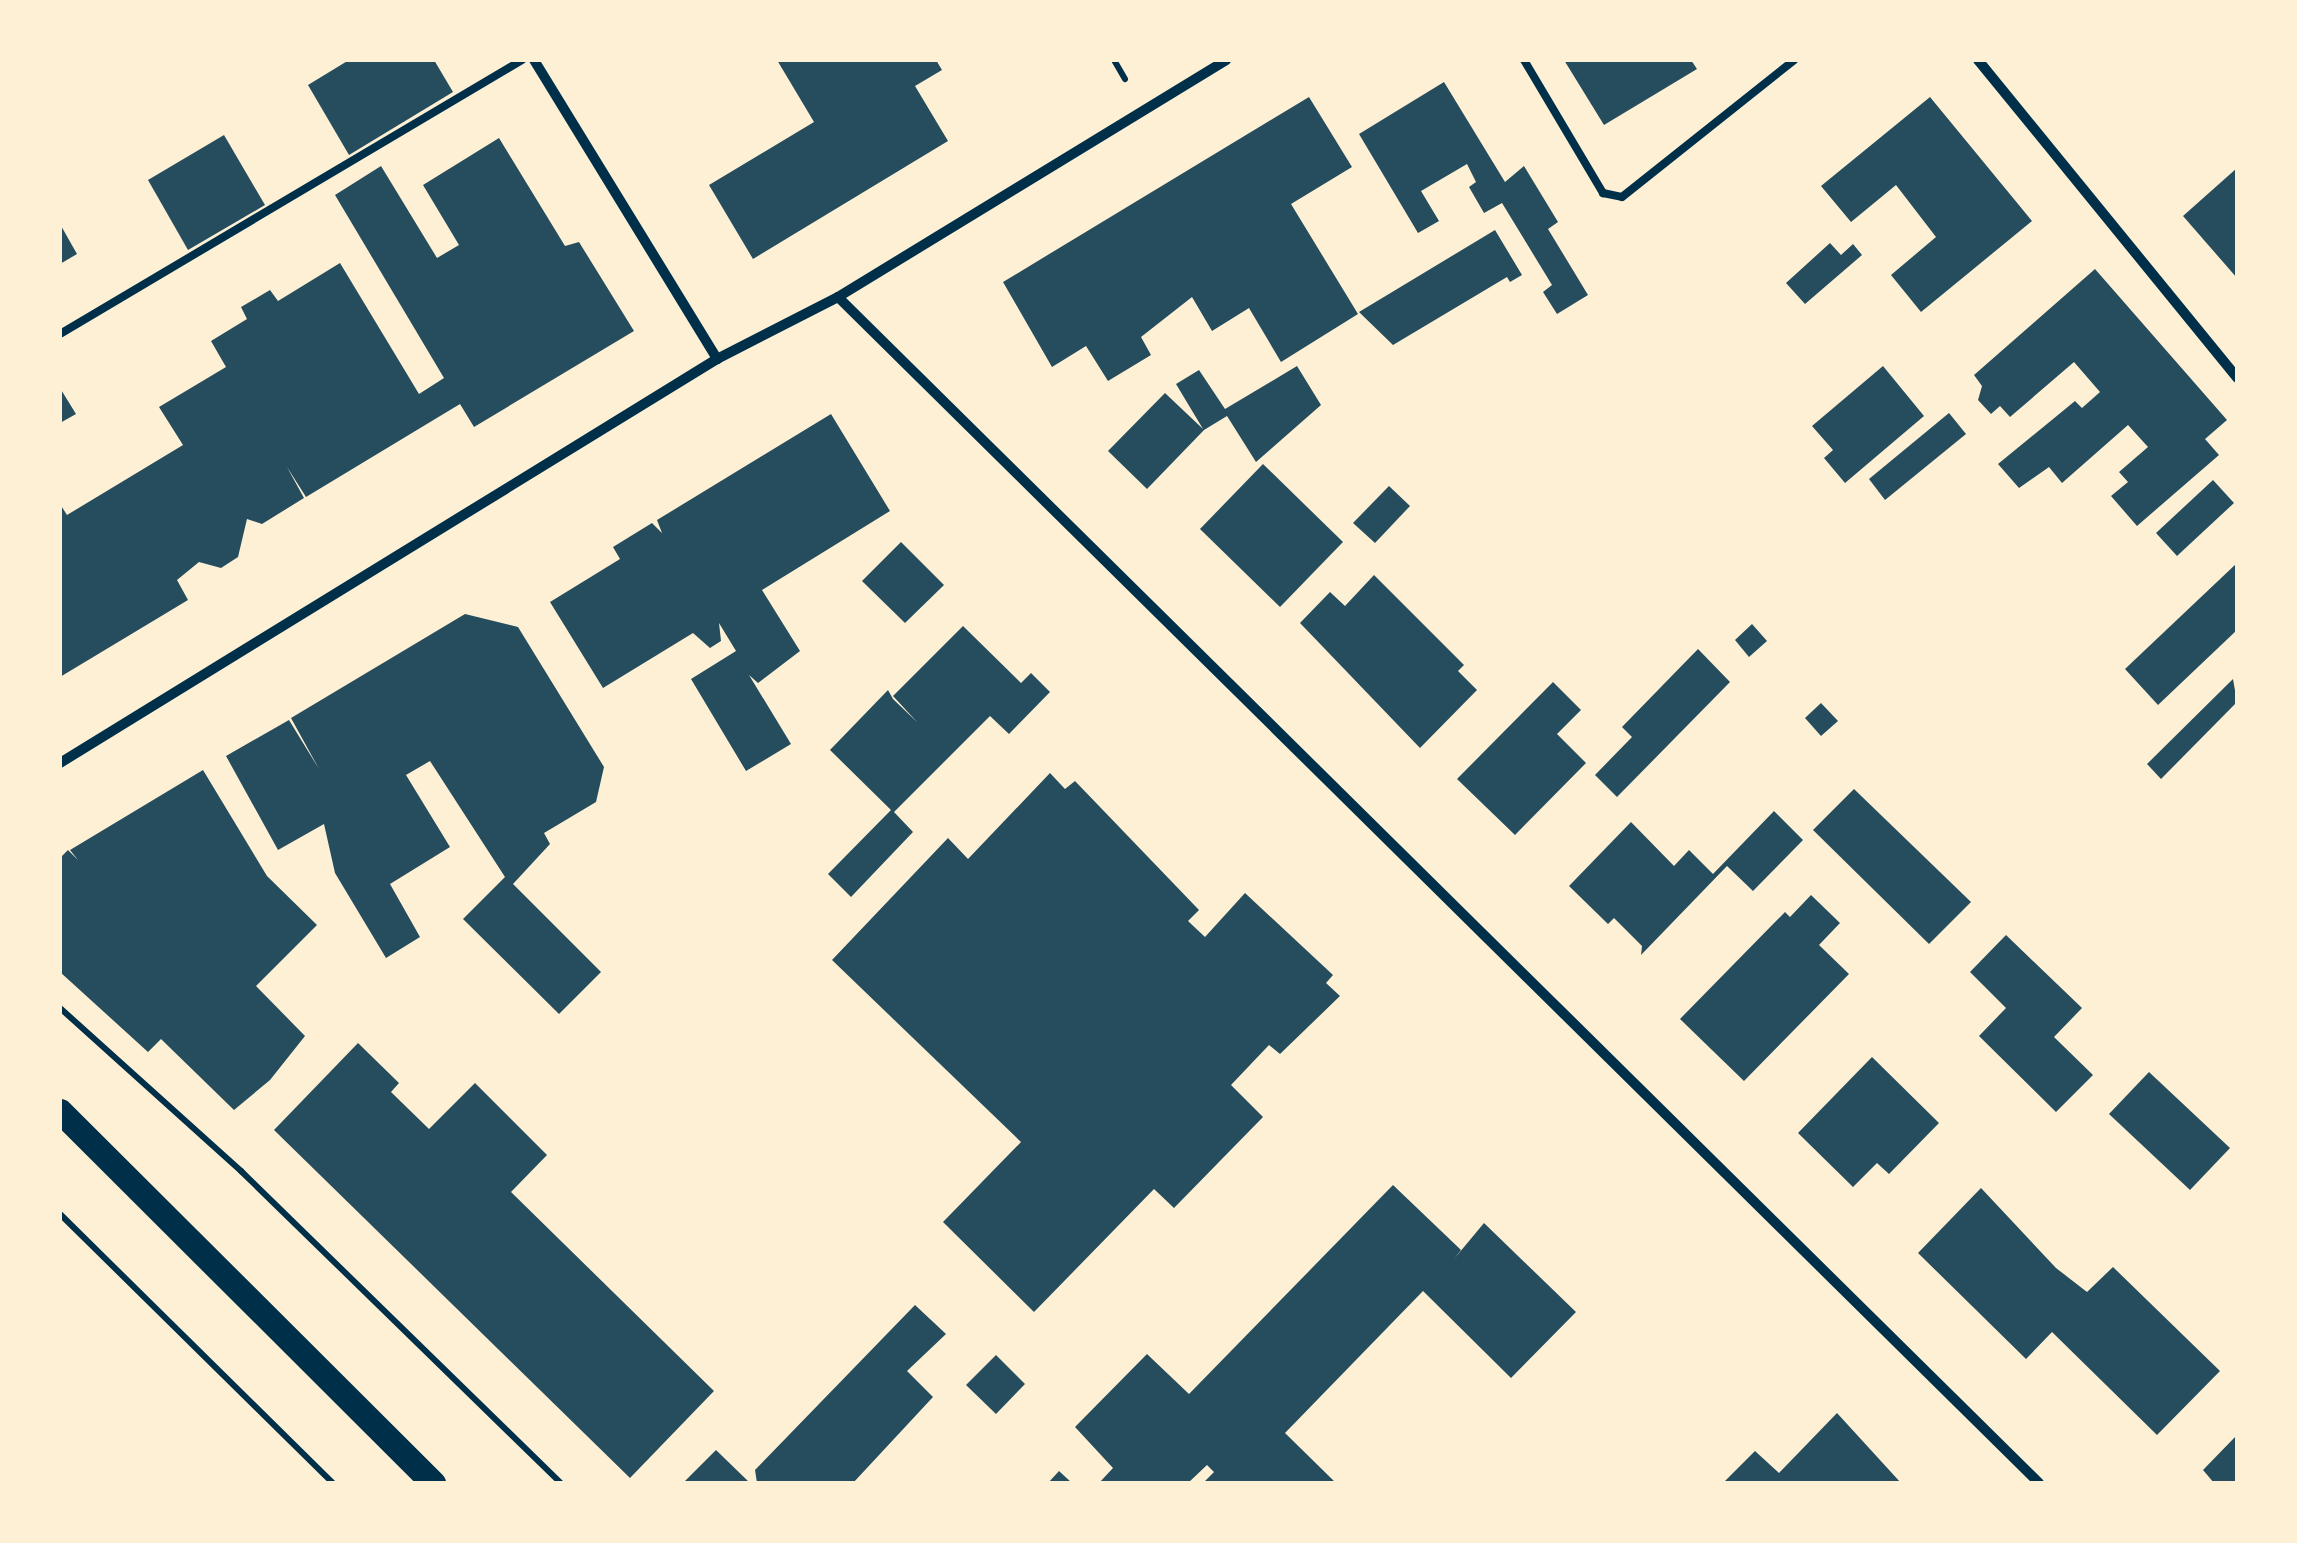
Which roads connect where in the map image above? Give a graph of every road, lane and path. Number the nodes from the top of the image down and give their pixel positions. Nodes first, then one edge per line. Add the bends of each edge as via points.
1 (522, 60) edge
2 (534, 60) edge
3 (1226, 60) edge
4 (1524, 60) edge
5 (1794, 60) edge
6 (1978, 60) edge
7 (838, 297) junction
8 (60, 334) edge
9 (718, 358) junction
10 (2237, 378) edge
11 (60, 764) edge
12 (60, 1008) edge
13 (60, 1111) edge
14 (60, 1214) edge
15 (332, 1483) edge
16 (433, 1483) edge
17 (561, 1483) edge
18 (2039, 1483) edge

1 - 8 lane
2 - 9 street
3 - 7 street
4 - 5 lane via 1603,193 1622,197
6 - 10 street
7 - 9 street
7 - 18 street
9 - 11 street
12 - 17 path via 240,1171
13 - 16 main road
14 - 15 path

